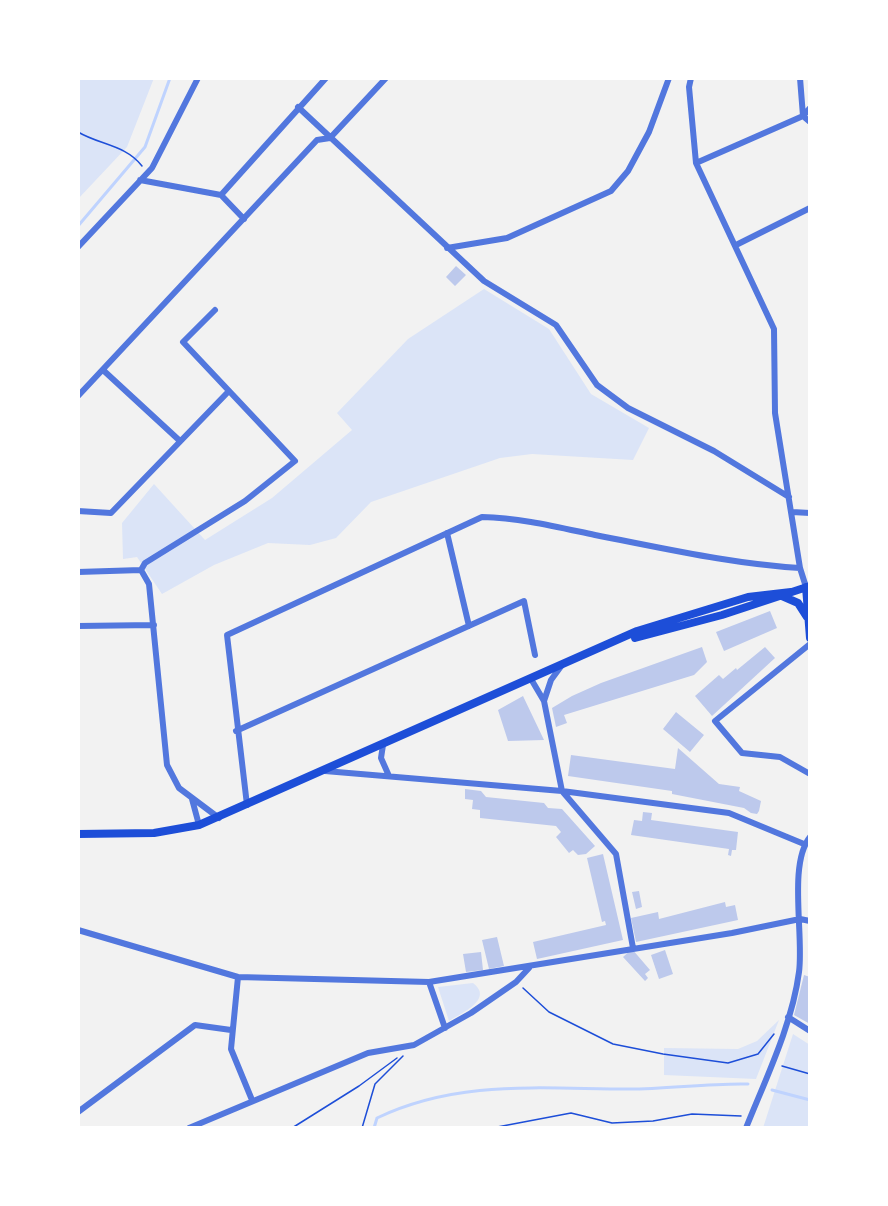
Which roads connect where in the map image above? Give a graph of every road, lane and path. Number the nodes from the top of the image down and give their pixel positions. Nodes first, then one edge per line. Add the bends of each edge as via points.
1 (198, 78) edge
2 (326, 78) edge
3 (386, 78) edge
4 (669, 78) edge
5 (691, 78) edge
6 (800, 78) edge
7 (298, 107) junction
8 (810, 108) edge
9 (803, 116) junction
10 (810, 122) edge
11 (78, 132) edge
12 (330, 138) junction
13 (696, 163) junction
14 (147, 172) junction
15 (140, 180) junction
16 (221, 195) junction
17 (810, 208) edge
18 (244, 219) junction
19 (736, 245) junction
20 (78, 247) edge
21 (447, 248) junction
22 (215, 310) dead end
23 (104, 370) junction
24 (228, 392) junction
25 (78, 396) edge
26 (180, 441) junction
27 (789, 498) junction
28 (78, 511) edge
29 (792, 512) junction
30 (810, 513) edge
31 (447, 533) junction
32 (800, 567) junction
33 (141, 570) junction
34 (78, 572) edge
35 (808, 587) edge
36 (791, 592) junction
37 (782, 596) junction
38 (808, 618) junction
39 (78, 626) edge
40 (154, 626) junction
41 (469, 626) junction
42 (810, 638) edge
43 (810, 644) edge
44 (608, 645) junction
45 (535, 655) dead end
46 (563, 664) junction
47 (531, 679) junction
48 (544, 702) junction
49 (236, 731) junction
50 (383, 745) junction
51 (325, 771) junction
52 (810, 774) edge
53 (389, 776) junction
54 (562, 790) junction
55 (192, 798) junction
56 (247, 805) junction
57 (219, 818) junction
58 (199, 825) junction
59 (78, 834) edge
60 (810, 837) edge
61 (804, 844) junction
62 (800, 919) junction
63 (810, 921) edge
64 (78, 930) edge
65 (633, 948) junction
66 (530, 967) junction
67 (238, 977) junction
68 (429, 982) junction
69 (516, 982) junction
70 (788, 1017) junction
71 (445, 1028) junction
72 (231, 1030) junction
73 (810, 1031) edge
74 (414, 1044) junction
75 (772, 1064) junction
76 (810, 1074) edge
77 (252, 1100) junction
78 (78, 1112) edge
79 (751, 1117) junction
80 (189, 1128) edge
81 (292, 1128) edge
82 (362, 1128) edge
83 (492, 1128) edge
84 (746, 1128) edge

1 - 14 street
2 - 7 street
3 - 12 street
4 - 21 street via 649,132 628,171 611,191 507,238
5 - 13 street
6 - 9 street
7 - 12 street
7 - 16 street
8 - 9 street
9 - 10 street
9 - 13 street
11 - 14 path via 122,149
12 - 18 street via 316,141
12 - 21 street
13 - 19 street
14 - 15 street
15 - 16 street
15 - 20 street
16 - 18 street
17 - 19 street
18 - 23 street
19 - 27 street via 774,329 775,413
21 - 27 street via 484,280 556,325 597,386
22 - 24 street via 183,342
23 - 25 street
23 - 26 street
24 - 26 street
24 - 33 street via 294,461 245,501 145,563
26 - 28 street via 111,513
27 - 29 street
29 - 30 street
29 - 32 street
31 - 32 street via 482,517 513,518 669,549
31 - 41 street
31 - 49 street via 227,635
32 - 35 street
33 - 34 street
33 - 40 street via 149,584
35 - 36 main road
35 - 38 main road
36 - 37 main road
36 - 44 main road via 748,597 669,619
37 - 38 main road via 798,603
37 - 44 main road
38 - 42 main road
39 - 40 street
40 - 55 street via 167,765 179,788
41 - 45 street via 524,601
41 - 49 street
43 - 52 street via 716,721 742,753 780,757
44 - 46 main road
46 - 47 main road
46 - 48 street via 551,680
47 - 48 street
47 - 50 main road
48 - 54 street
49 - 56 street
50 - 51 main road
50 - 53 street via 381,758
51 - 53 street
51 - 56 main road
53 - 54 street
54 - 61 street via 729,813
54 - 65 street via 616,854
55 - 57 street
55 - 58 street
56 - 57 main road
57 - 58 main road
58 - 59 main road via 154,833
60 - 61 street
61 - 62 street via 797,897
62 - 63 street
62 - 65 street
62 - 70 street via 799,972
64 - 67 street
65 - 66 street
66 - 68 street
66 - 69 street
67 - 68 street
67 - 72 street
68 - 71 street
69 - 70 path via 549,1012 612,1044 728,1063 758,1054
69 - 71 street
70 - 73 street
70 - 75 street
71 - 74 street
72 - 77 street via 231,1049
72 - 78 street via 195,1025
74 - 77 street via 368,1053
74 - 81 path via 359,1086
74 - 82 path via 375,1084
75 - 76 path
75 - 79 street
77 - 80 street
79 - 83 path via 692,1113 612,1123 571,1113
79 - 84 street

